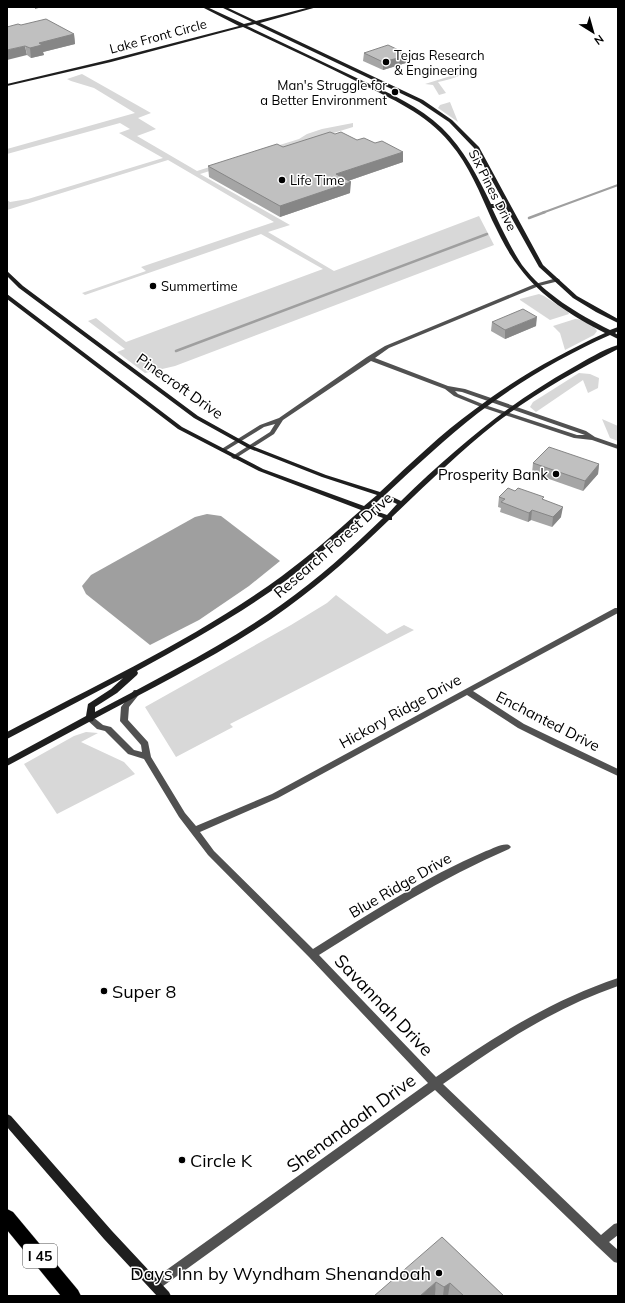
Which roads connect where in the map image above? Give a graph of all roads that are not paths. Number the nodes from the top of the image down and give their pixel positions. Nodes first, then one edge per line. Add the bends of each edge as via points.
1 (204, 7) edge
2 (223, 7) edge
3 (315, 7) edge
4 (256, 22) junction
5 (243, 26) junction
6 (7, 86) edge
7 (471, 154) junction
8 (489, 206) junction
9 (508, 206) junction
10 (7, 273) edge
11 (557, 280) junction
12 (538, 285) junction
13 (7, 296) edge
14 (618, 321) edge
15 (618, 329) edge
16 (610, 333) junction
17 (618, 336) edge
18 (618, 347) edge
19 (369, 358) junction
20 (447, 388) junction
21 (492, 400) junction
22 (483, 406) junction
23 (514, 407) junction
24 (505, 414) junction
25 (281, 419) junction
26 (593, 438) junction
27 (239, 440) junction
28 (250, 447) junction
29 (618, 447) edge
30 (223, 450) junction
31 (234, 456) junction
32 (381, 494) junction
33 (402, 504) junction
34 (365, 510) junction
35 (389, 518) junction
36 (618, 610) edge
37 (141, 665) junction
38 (467, 691) junction
39 (137, 692) junction
40 (90, 719) junction
41 (7, 736) edge
42 (147, 758) junction
43 (7, 763) edge
44 (618, 773) edge
45 (193, 831) junction
46 (506, 847) dead end
47 (312, 954) junction
48 (618, 982) edge
49 (435, 1084) junction
50 (7, 1119) edge
51 (7, 1217) edge
52 (618, 1228) edge
53 (601, 1242) junction
54 (618, 1258) edge
55 (155, 1285) junction
56 (72, 1296) edge
57 (165, 1296) edge

1 - 5 street, Six Pines Drive
2 - 4 street, Six Pines Drive
3 - 4 street, Lake Front Circle
4 - 5 street, Lake Front Circle
4 - 7 street, Six Pines Drive via 429,106 462,131
5 - 6 street, Lake Front Circle
5 - 7 street, Six Pines Drive via 415,109
7 - 8 street, Six Pines Drive
7 - 9 street, Six Pines Drive
8 - 9 street
8 - 12 street, Six Pines Drive via 511,252
9 - 11 street, Six Pines Drive via 541,266
10 - 27 street, Pinecroft Drive via 196,417
11 - 12 street
11 - 14 street, Six Pines Drive via 575,297
12 - 16 street, Six Pines Drive via 563,306
12 - 19 street via 387,347
13 - 30 street, Pinecroft Drive via 180,428
15 - 16 street, Research Forest Drive
16 - 17 street, Six Pines Drive
16 - 21 street, Research Forest Drive via 548,364
18 - 23 street, Research Forest Drive via 556,380
19 - 20 street
19 - 25 street
20 - 21 street via 463,390
20 - 22 street via 456,395
21 - 22 street, Research Forest Drive
21 - 23 street
22 - 24 street
22 - 32 street, Research Forest Drive via 434,445
23 - 24 street, Research Forest Drive
23 - 26 street via 584,432
24 - 26 street via 576,437
24 - 33 street, Research Forest Drive via 456,453
25 - 27 street via 262,426
25 - 28 street via 272,433
26 - 29 street
27 - 28 street, Pinecroft Drive
27 - 30 street
28 - 31 street
28 - 32 street, Pinecroft Drive via 324,476
30 - 31 street, Pinecroft Drive
31 - 34 street, Pinecroft Drive via 260,470
32 - 33 street, Pinecroft Drive
32 - 34 street, Research Forest Drive
33 - 35 street, Research Forest Drive
34 - 35 street, Pinecroft Drive
34 - 37 street, Research Forest Drive via 283,579 204,630
35 - 39 street, Research Forest Drive via 327,573 274,613 240,635
36 - 38 street, Hickory Ridge Drive
37 - 40 street via 114,691 91,706
37 - 41 street, Research Forest Drive
38 - 44 street, Enchanted Drive via 524,728
38 - 45 street, Hickory Ridge Drive via 275,796
39 - 40 street, Research Forest Drive
39 - 42 street, Savannah Drive via 125,707 124,721 145,744
40 - 42 street via 100,727 108,729 131,752
40 - 43 street, Research Forest Drive
42 - 45 street, Savannah Drive
45 - 47 street, Savannah Drive via 230,873
46 - 47 street, Blue Ridge Drive via 467,863 423,886
47 - 49 street, Savannah Drive
48 - 49 street, Shenandoah Drive via 582,995 532,1020 478,1053
49 - 53 street, Savannah Drive
49 - 55 street, Shenandoah Drive
50 - 55 street
51 - 56 highway, I 45
52 - 53 street
53 - 54 street, Savannah Drive
55 - 57 street

